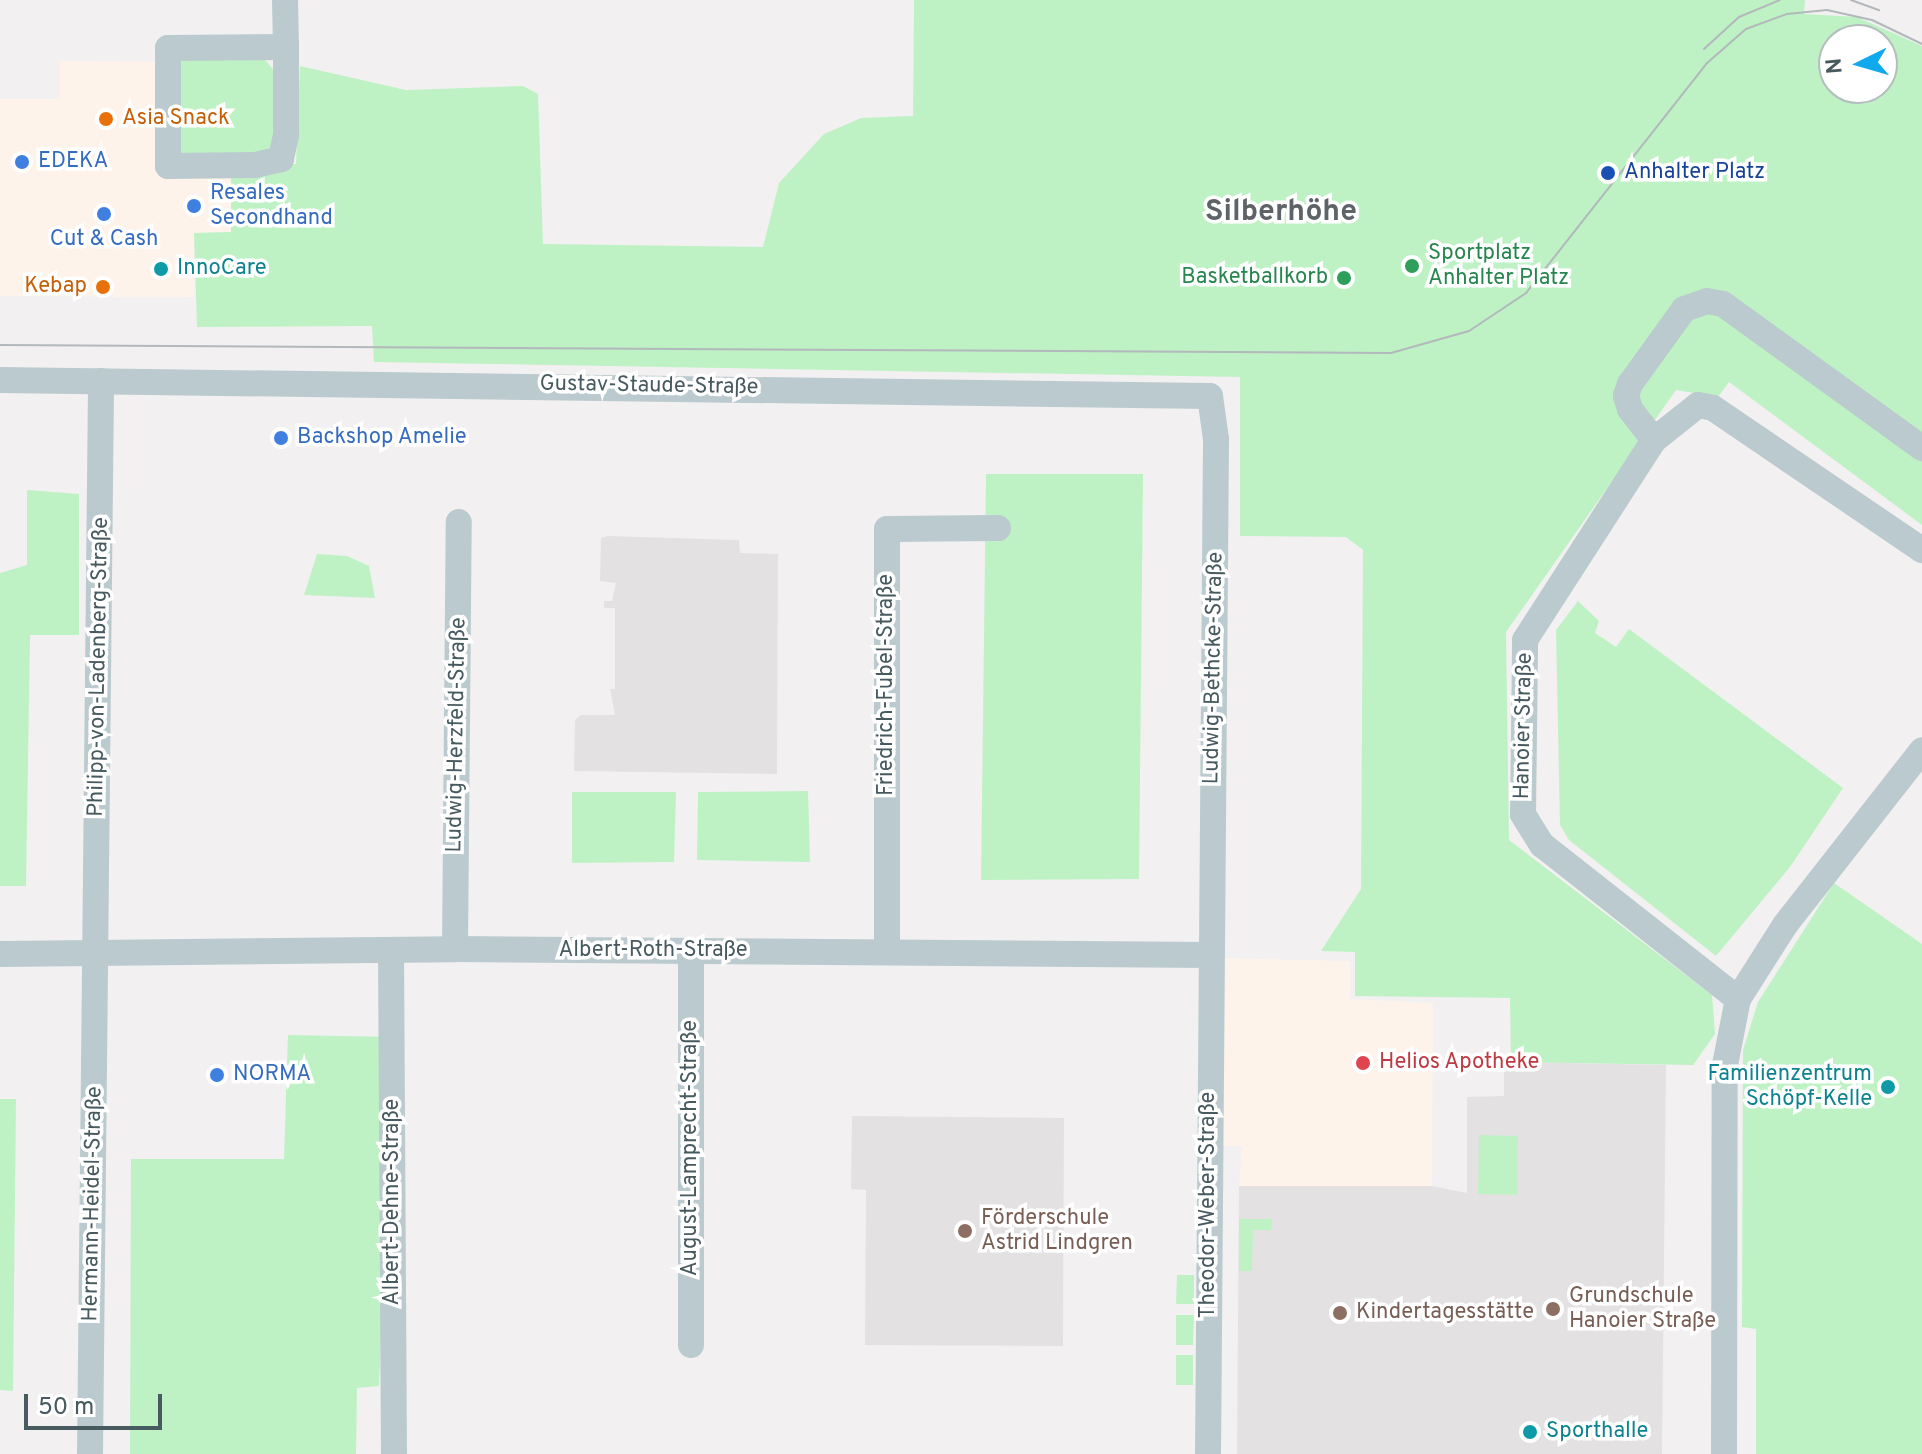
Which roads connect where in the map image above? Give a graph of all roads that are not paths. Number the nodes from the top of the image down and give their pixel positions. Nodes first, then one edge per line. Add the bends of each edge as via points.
1 (285, 0) edge
2 (286, 47) junction
3 (0, 380) edge
4 (101, 381) junction
5 (1197, 392) joint
6 (1654, 440) junction
7 (1922, 448) edge
8 (459, 522) dead end
9 (998, 528) dead end
10 (1922, 550) edge
11 (1922, 750) edge
12 (455, 949) junction
13 (391, 950) junction
14 (691, 952) junction
15 (887, 952) junction
16 (0, 954) edge
17 (95, 954) junction
18 (1211, 955) junction
19 (1738, 999) junction
20 (691, 1345) dead end
21 (90, 1454) edge
22 (394, 1454) edge
23 (1208, 1454) edge
24 (1724, 1454) edge

1 - 2 street
2 - 2 street via 168,48 168,166 255,165 281,159
3 - 4 street, Gustav-Staude-Straße
4 - 5 street, Gustav-Staude-Straße
4 - 17 street, Philipp-von-Ladenberg-Straße
5 - 18 street, Ludwig-Bethcke-Straße via 1210,396 1216,439
6 - 7 street via 1630,409 1630,384 1684,309 1707,301 1723,304
6 - 10 street, Hanoier Straße via 1698,405 1713,408
6 - 19 street, Hanoier Straße via 1525,640 1523,814 1542,845
8 - 12 street, Ludwig-Herzfeld-Straße
9 - 15 street, Friedrich-Fubel-Straße via 887,529
11 - 19 street via 1785,925
12 - 13 street, Albert-Roth-Straße
12 - 14 street, Albert-Roth-Straße
13 - 17 street, Albert-Roth-Straße
13 - 22 street, Albert-Dehne-Straße
14 - 15 street, Albert-Roth-Straße
14 - 20 street, August-Lamprecht-Straße
15 - 18 street, Albert-Roth-Straße
16 - 17 street, Albert-Roth-Straße
17 - 21 street, Hermann-Heidel-Straße
18 - 23 street, Theodor-Weber-Straße
19 - 24 street via 1725,1065

